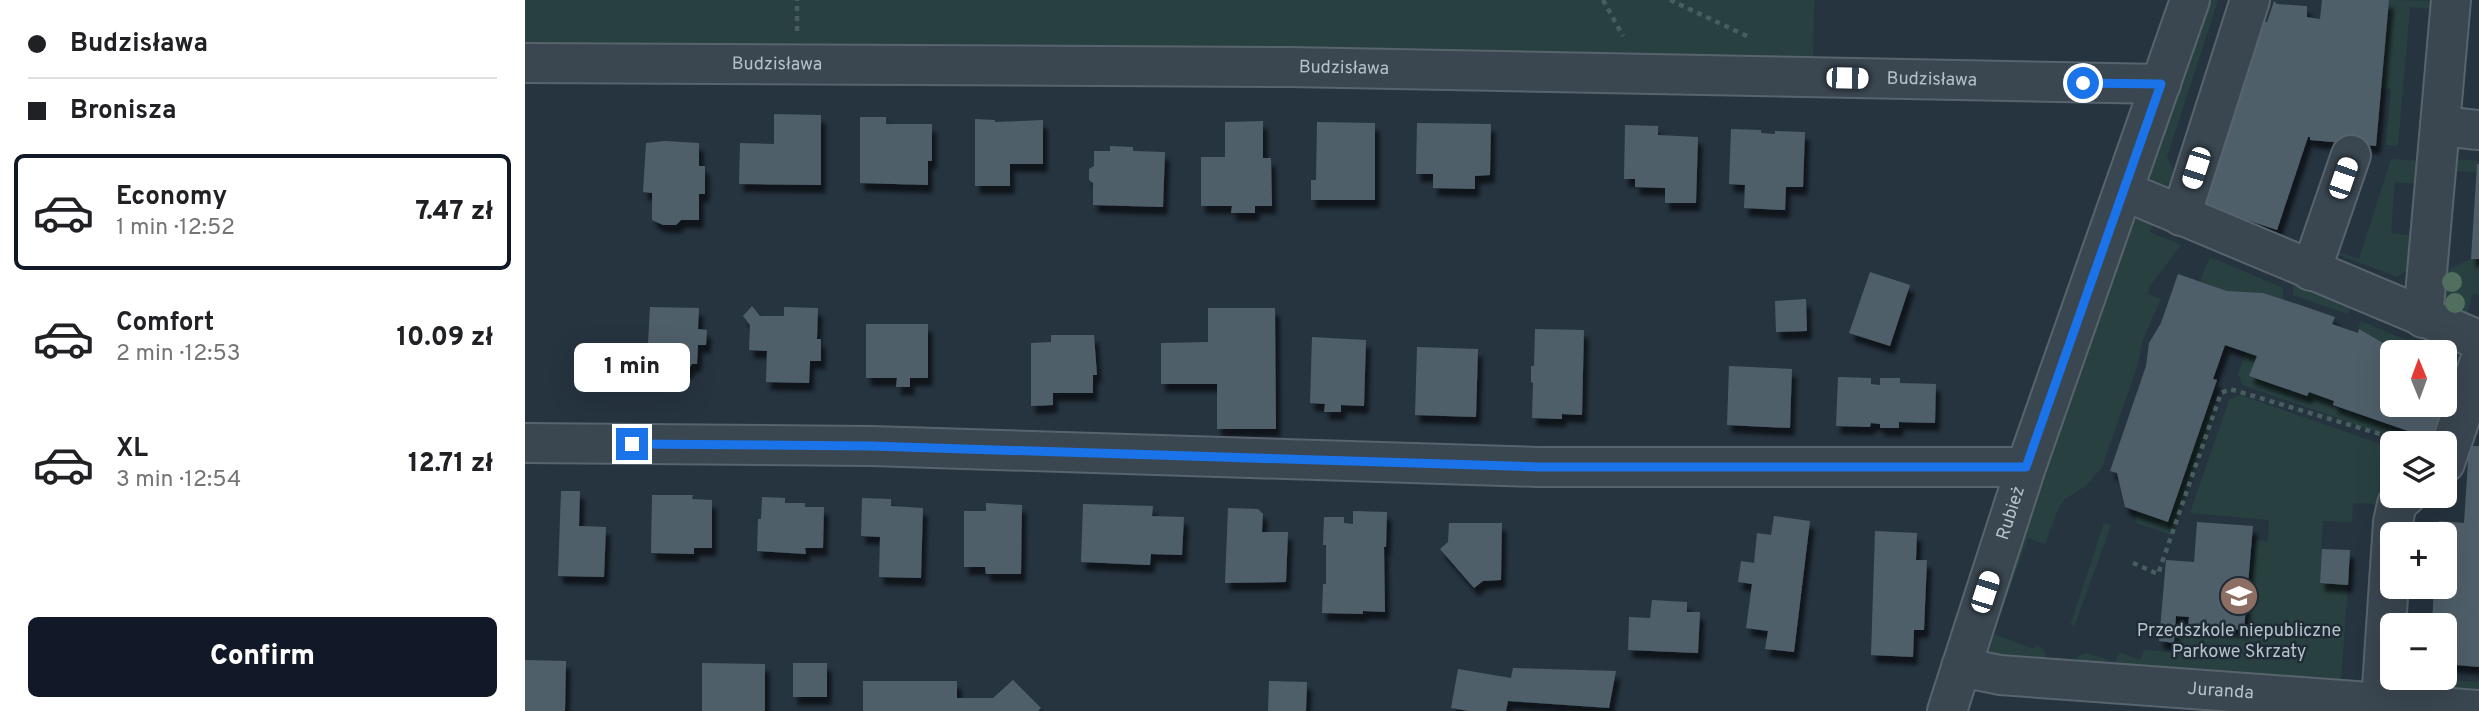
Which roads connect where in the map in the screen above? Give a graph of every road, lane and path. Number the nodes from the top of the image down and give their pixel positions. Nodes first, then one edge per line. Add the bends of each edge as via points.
1 (1670, 0) edge
2 (2190, 0) edge
3 (2250, 0) edge
4 (2451, 0) edge
5 (525, 63) edge
6 (1794, 77) junction
7 (2161, 84) junction
8 (2440, 126) junction
9 (2479, 130) edge
10 (2351, 155) dead end
11 (2124, 191) junction
12 (2181, 216) junction
13 (2311, 271) junction
14 (2423, 318) junction
15 (2479, 340) edge
16 (2479, 363) edge
17 (2456, 431) edge
18 (2380, 434) edge
19 (525, 443) edge
20 (2026, 467) junction
21 (2396, 508) edge
22 (2133, 563) dead end
23 (1961, 667) junction
24 (2381, 703) junction
25 (2479, 710) edge
26 (1947, 711) edge

1 - 6 path via 1757,41
2 - 7 street, Rubież
3 - 12 street
4 - 8 street
5 - 6 street, Budzisława via 1290,67
6 - 7 street, Budzisława
7 - 11 street, Rubież
8 - 9 street
8 - 14 street
10 - 13 street
11 - 12 street
11 - 20 street, Rubież
12 - 13 street
13 - 14 street
14 - 15 street
16 - 17 street
18 - 22 path via 2229,389 2221,393 2158,574
19 - 20 street via 871,446 1538,467
20 - 23 street, Rubież
21 - 24 street
23 - 24 street, Juranda via 2000,675
23 - 26 street, Rubież
24 - 25 street, Juranda

